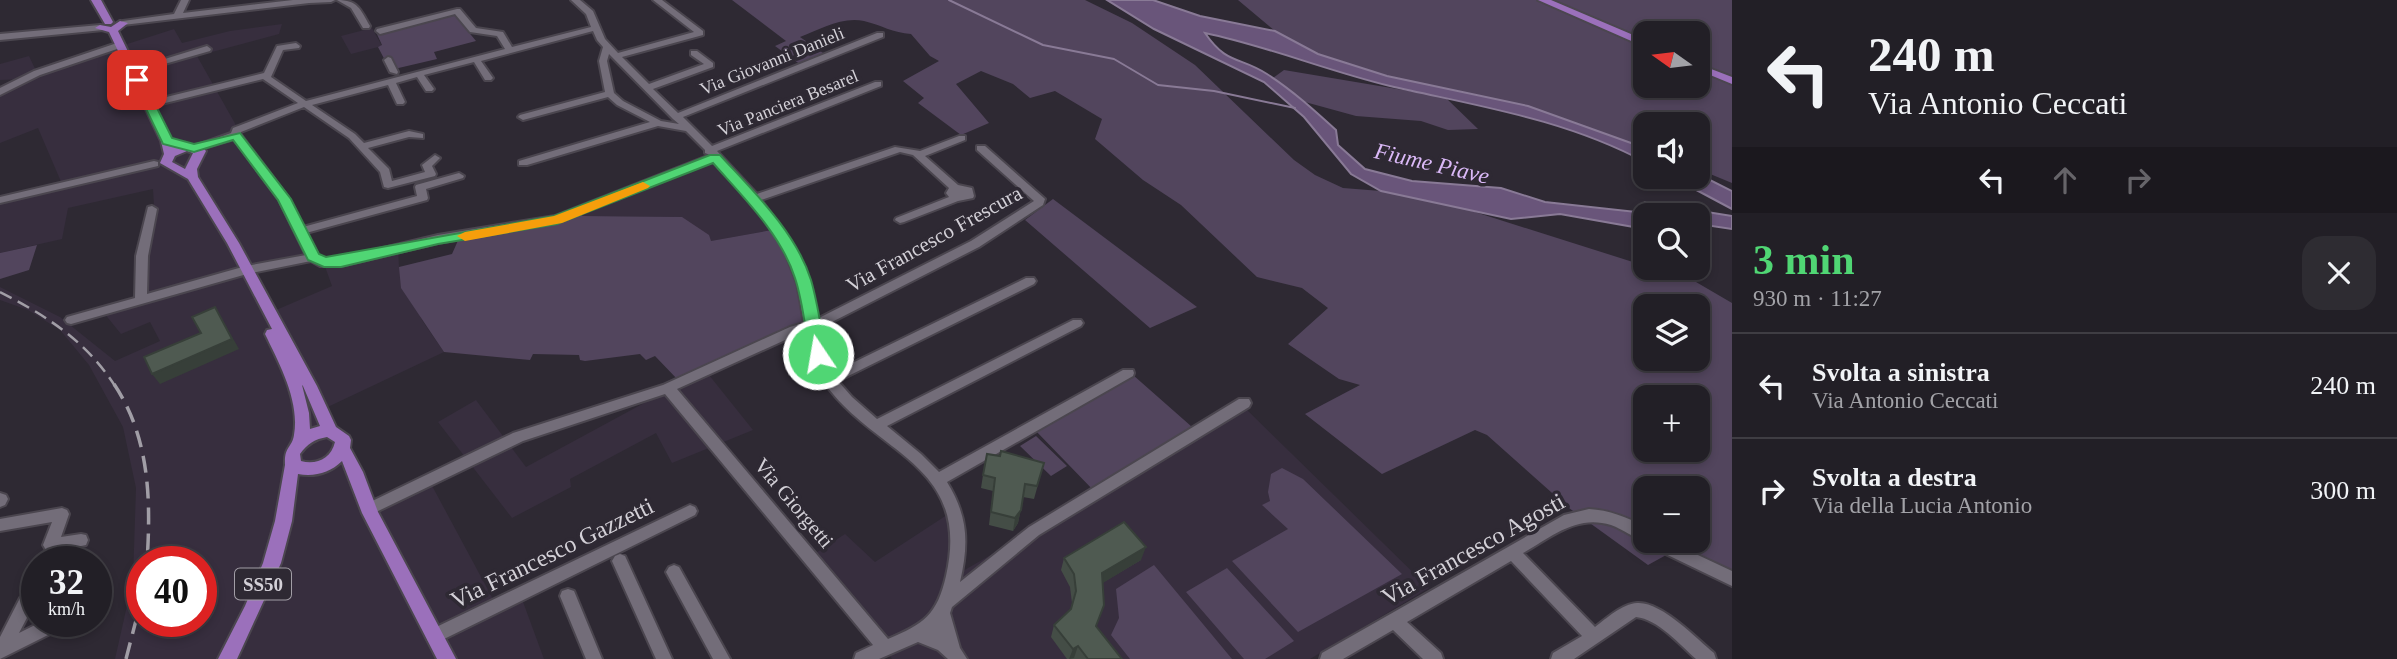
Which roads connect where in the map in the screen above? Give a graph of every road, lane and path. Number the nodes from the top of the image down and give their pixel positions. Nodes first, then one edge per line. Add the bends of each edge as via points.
1 (96, 0) edge
2 (185, 0) edge
3 (312, 0) edge
4 (331, 0) edge
5 (341, 0) edge
6 (575, 0) edge
7 (657, 0) edge
8 (1542, 0) edge
9 (449, 1) edge
10 (457, 11) junction
11 (177, 17) junction
12 (124, 23) joint
13 (366, 26) dead end
14 (107, 27) junction
15 (596, 28) junction
16 (380, 30) dead end
17 (880, 34) dead end
18 (0, 37) edge
19 (1633, 39) edge
20 (120, 45) junction
21 (296, 46) dead end
22 (607, 47) junction
23 (206, 49) dead end
24 (510, 50) junction
25 (694, 53) dead end
26 (615, 56) junction
27 (476, 59) junction
28 (388, 60) dead end
29 (133, 70) junction
30 (1710, 72) edge
31 (419, 74) junction
32 (393, 76) junction
33 (267, 77) junction
34 (488, 78) dead end
35 (1732, 81) edge
36 (878, 83) dead end
37 (647, 88) junction
38 (429, 89) dead end
39 (0, 92) edge
40 (610, 94) junction
41 (400, 102) dead end
42 (149, 104) junction
43 (304, 104) junction
44 (523, 117) dead end
45 (676, 117) junction
46 (658, 123) junction
47 (687, 128) junction
48 (236, 135) junction
49 (420, 135) dead end
50 (962, 138) dead end
51 (167, 141) junction
52 (363, 146) junction
53 (981, 148) dead end
54 (197, 150) junction
55 (712, 154) junction
56 (918, 155) junction
57 (435, 158) dead end
58 (171, 160) junction
59 (523, 163) dead end
60 (154, 164) dead end
61 (459, 176) dead end
62 (192, 177) junction
63 (955, 193) joint
64 (753, 199) junction
65 (0, 200) edge
66 (152, 209) dead end
67 (900, 220) dead end
68 (300, 231) junction
69 (313, 257) junction
70 (246, 270) junction
71 (1030, 281) dead end
72 (261, 297) junction
73 (141, 301) junction
74 (71, 320) dead end
75 (1077, 323) dead end
76 (812, 326) junction
77 (1128, 373) dead end
78 (830, 380) junction
79 (668, 388) junction
80 (1244, 403) dead end
81 (877, 425) junction
82 (330, 431) junction
83 (302, 440) junction
84 (342, 450) junction
85 (328, 464) junction
86 (293, 465) junction
87 (310, 470) junction
88 (355, 476) junction
89 (938, 480) junction
90 (286, 504) junction
91 (369, 509) junction
92 (690, 511) dead end
93 (0, 525) edge
94 (1633, 529) edge
95 (81, 540) dead end
96 (1512, 552) junction
97 (1679, 553) edge
98 (620, 561) dead end
99 (674, 572) dead end
100 (1732, 579) edge
101 (568, 596) dead end
102 (21, 613) edge
103 (935, 620) junction
104 (1394, 620) junction
105 (434, 636) junction
106 (29, 637) edge
107 (1594, 637) junction
108 (885, 647) junction
109 (1, 651) edge
110 (955, 655) edge
111 (227, 659) edge
112 (447, 659) edge
113 (594, 659) edge
114 (664, 659) edge
115 (722, 659) edge
116 (862, 659) edge
117 (1328, 659) edge
118 (1435, 659) edge
119 (1559, 659) edge
120 (1708, 659) edge

1 - 14 main road
2 - 11 street
3 - 4 street
3 - 11 street
5 - 13 street via 354,6
6 - 15 street via 590,13
7 - 26 street via 700,33
8 - 19 main road
9 - 10 street
10 - 16 street
10 - 24 street via 473,30 500,34
11 - 12 street
12 - 14 main road
14 - 18 street
14 - 20 main road
15 - 22 street
15 - 24 street
17 - 45 street, Via Giovanni Danieli
20 - 29 main road
20 - 39 street via 37,73
21 - 33 street via 280,48
22 - 26 street
22 - 40 street via 603,61
23 - 29 street
24 - 27 street
25 - 37 street via 710,65
26 - 37 street
27 - 31 street
27 - 34 street
28 - 32 street
29 - 42 main road
30 - 35 main road
31 - 32 street
31 - 38 street
32 - 41 street
32 - 43 street
33 - 42 street via 258,75
33 - 43 street
36 - 55 street, Via Panciera Besarel
37 - 45 street
40 - 44 street
40 - 46 street
42 - 51 main road
43 - 48 street via 236,130
43 - 52 street
45 - 47 street
46 - 47 street
46 - 59 street
47 - 55 street
48 - 54 street
48 - 68 street via 284,199
49 - 52 street
50 - 56 street
51 - 54 main road
51 - 58 main road
52 - 57 street via 385,171 388,185 431,174 427,165
53 - 76 street, Via Francesco Frescura via 1040,199 1039,203 975,244
54 - 58 main road
54 - 62 main road
55 - 64 street
55 - 69 street, Via Panciera Besarel via 557,219 438,239 341,262 320,262
56 - 63 street
56 - 64 street via 899,149
58 - 62 main road
60 - 65 street
61 - 68 street via 420,187 423,198
62 - 70 main road
63 - 67 street
64 - 76 street via 798,266
66 - 73 street via 142,257
68 - 69 street
69 - 70 street, Via Panciera Besarel
70 - 72 main road
70 - 73 street, Via Panciera Besarel
71 - 78 street
72 - 82 main road
72 - 83 main road via 260,308 299,398
73 - 74 street, Via Panciera Besarel
75 - 81 street
76 - 78 street via 821,365
76 - 79 street
77 - 89 street
78 - 81 street
79 - 91 street via 518,437
79 - 108 street, Via Giorgetti
80 - 103 street via 1034,531
81 - 89 street via 910,450
82 - 83 main road
82 - 84 main road via 341,436
83 - 86 main road via 292,453
84 - 85 main road
84 - 88 main road via 354,463
85 - 87 main road
85 - 88 main road via 347,467
86 - 87 main road
86 - 90 main road
87 - 90 main road
88 - 91 main road
89 - 103 street via 957,513 960,552
90 - 111 main road, SS50 via 283,528 261,590
91 - 105 main road
92 - 105 street, Via Francesco Gazzetti
93 - 95 street via 62,514 51,545
94 - 96 street, Via Francesco Agosti via 1608,517 1583,515
96 - 104 street, Via Francesco Agosti
96 - 107 street
97 - 100 street
98 - 114 street
99 - 115 street
101 - 113 street
102 - 109 street
103 - 108 street
103 - 110 street
103 - 110 street via 937,640
104 - 117 street, Via Francesco Agosti
104 - 118 street
105 - 112 main road
106 - 109 street
107 - 119 street
107 - 120 street via 1643,610
108 - 116 street

